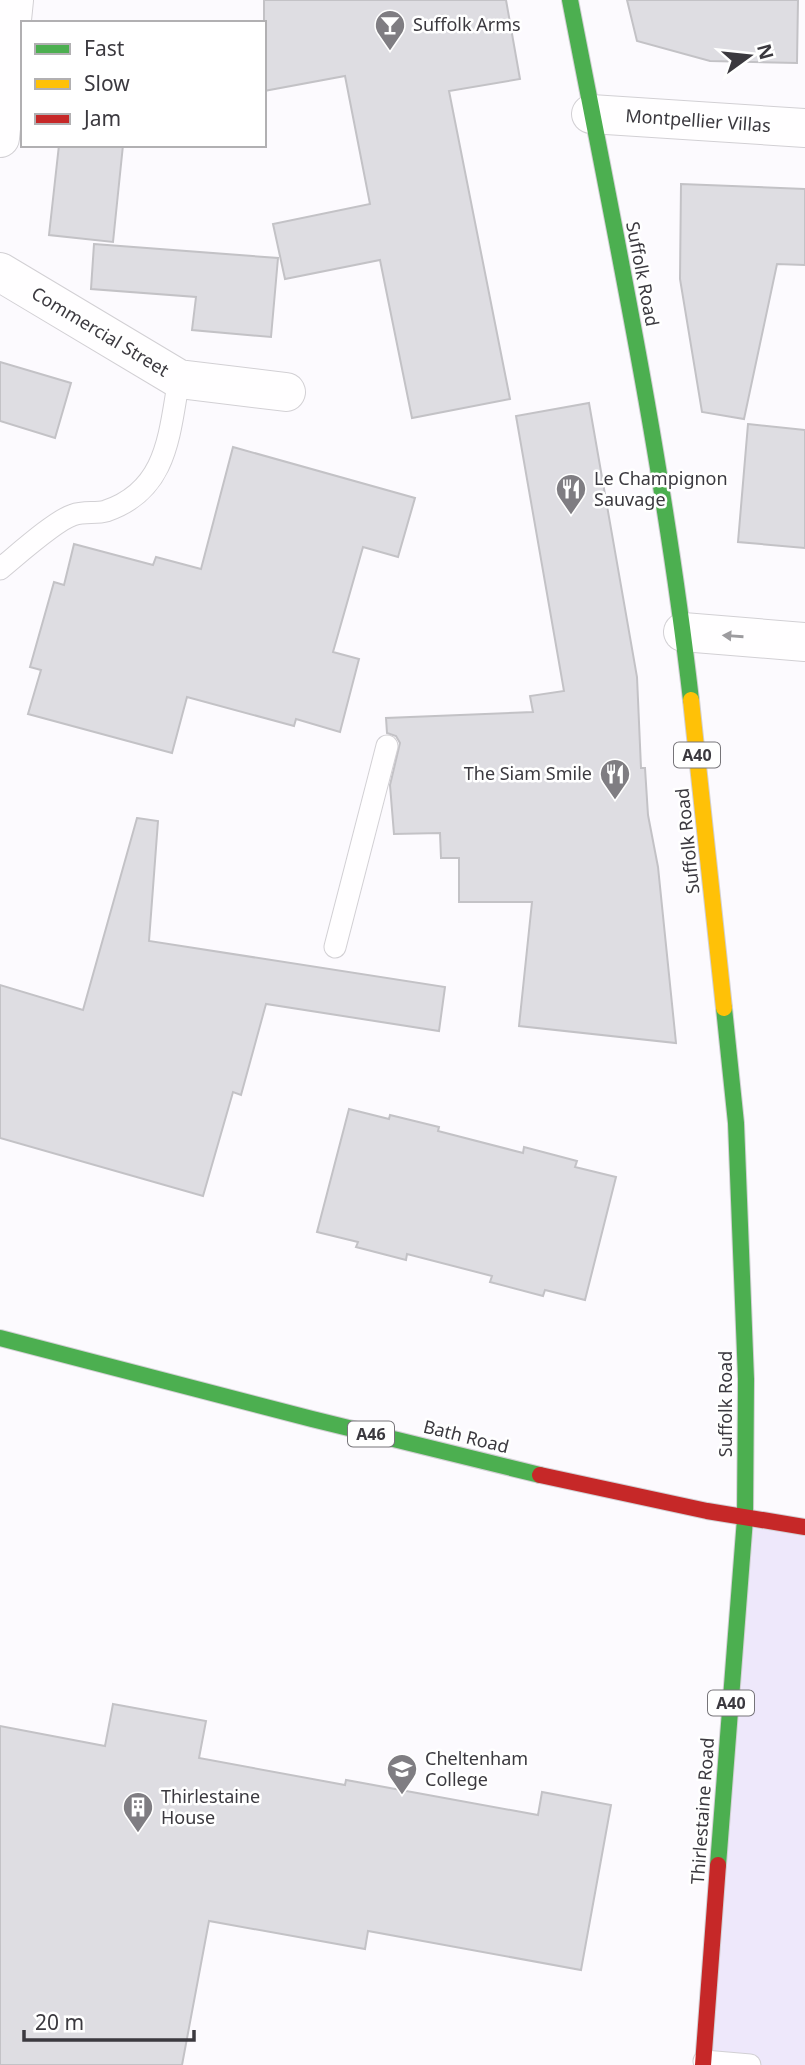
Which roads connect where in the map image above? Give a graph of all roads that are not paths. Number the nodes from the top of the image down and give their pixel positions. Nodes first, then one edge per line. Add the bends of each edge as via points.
1 (14, 0) edge
2 (570, 0) edge
3 (591, 114) junction
4 (805, 128) edge
5 (0, 138) edge
6 (0, 272) edge
7 (179, 379) junction
8 (286, 392) dead end
9 (0, 569) edge
10 (683, 632) junction
11 (794, 641) edge
12 (387, 746) dead end
13 (335, 947) dead end
14 (0, 1338) edge
15 (745, 1519) junction
16 (805, 1527) edge
17 (704, 2063) edge
18 (750, 2065) edge

1 - 5 street
2 - 3 main road, Suffolk Road / A40
3 - 4 street, Montpellier Villas
3 - 10 main road, Suffolk Road / A40 via 644,386
6 - 7 street, Commercial Street
7 - 8 street, Commercial Street
7 - 9 lane via 161,466 140,494 105,512 72,515
11 -> 10 street
10 - 15 main road, Suffolk Road / A40 via 736,1123 746,1379
12 - 13 lane
14 - 15 main road, Bath Road / A46 via 561,1480
15 - 16 main road, Bath Road / A46
15 - 17 main road, Thirlestaine Road / A40
17 - 18 lane

